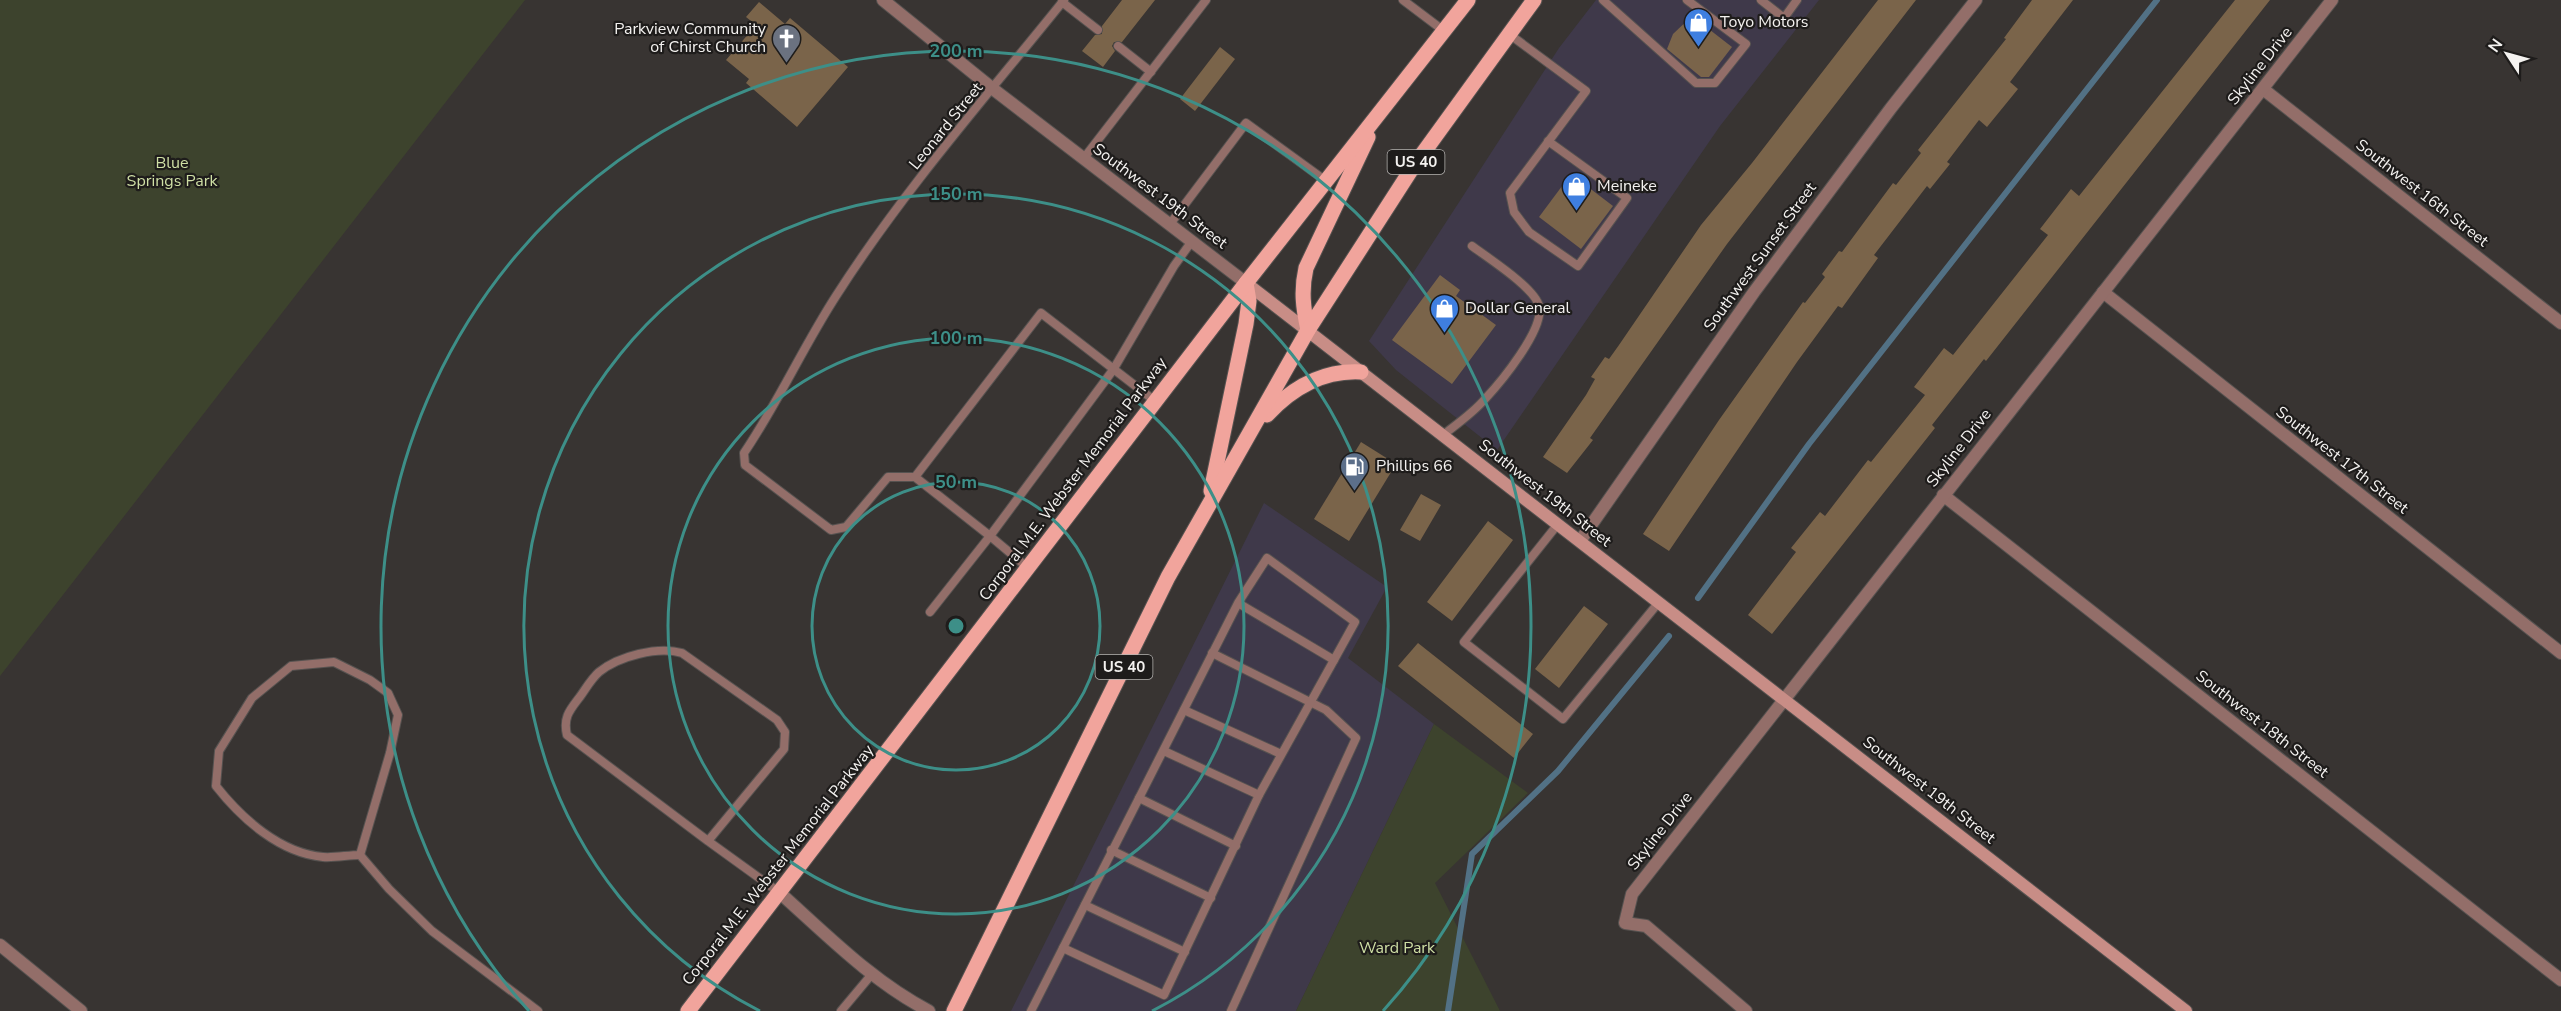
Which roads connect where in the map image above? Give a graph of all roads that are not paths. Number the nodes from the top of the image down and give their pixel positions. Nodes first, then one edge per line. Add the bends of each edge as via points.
1 (883, 0) edge
2 (1206, 0) edge
3 (1403, 0) edge
4 (1468, 0) edge
5 (1534, 0) edge
6 (1603, 0) edge
7 (1687, 0) edge
8 (1761, 0) edge
9 (1797, 0) edge
10 (1976, 0) edge
11 (2332, 0) edge
12 (1063, 1) edge
13 (1098, 30) dead end
14 (1444, 31) junction
15 (1509, 34) junction
16 (1118, 46) dead end
17 (1151, 72) junction
18 (993, 89) junction
19 (2263, 89) junction
20 (1378, 115) junction
21 (1548, 141) junction
22 (1084, 158) junction
23 (1326, 181) junction
24 (1170, 224) junction
25 (1192, 242) junction
26 (1472, 246) dead end
27 (1246, 283) junction
28 (2103, 292) junction
29 (2561, 323) edge
30 (1308, 330) junction
31 (1113, 370) junction
32 (1361, 372) junction
33 (1156, 402) junction
34 (1443, 435) junction
35 (1247, 438) junction
36 (915, 477) junction
37 (1943, 495) junction
38 (1208, 506) junction
39 (1558, 524) junction
40 (990, 536) junction
41 (1580, 541) junction
42 (1028, 568) junction
43 (1659, 602) junction
44 (1238, 603) junction
45 (930, 612) dead end
46 (1212, 653) junction
47 (2561, 653) edge
48 (1334, 660) junction
49 (1784, 699) junction
50 (1311, 702) junction
51 (1184, 710) junction
52 (1164, 751) junction
53 (1281, 754) junction
54 (1259, 795) junction
55 (1139, 798) junction
56 (708, 841) junction
57 (1236, 846) junction
58 (1111, 850) junction
59 (360, 855) junction
60 (780, 893) junction
61 (1211, 898) junction
62 (1085, 905) junction
63 (0, 945) edge
64 (1063, 948) junction
65 (1185, 952) junction
66 (872, 974) junction
67 (2561, 980) edge
68 (81, 1011) edge
69 (537, 1011) edge
70 (688, 1011) edge
71 (841, 1011) edge
72 (929, 1011) edge
73 (954, 1011) edge
74 (1031, 1011) edge
75 (1231, 1011) edge
76 (1746, 1011) edge
77 (2186, 1011) edge

1 - 18 street, Southwest 19th Street
2 - 17 lane
3 - 14 lane
4 - 14 main road, Corporal M.E. Webster Memorial Parkway
5 - 15 main road, US 40
6 - 7 lane via 1696,83 1715,83 1746,44
8 - 9 lane via 1784,18
10 - 41 street, Southwest Sunset Street via 1754,292
11 - 19 street, Skyline Drive
12 - 13 lane
12 - 18 lane, Leonard Street
14 - 20 main road, Corporal M.E. Webster Memorial Parkway
15 - 21 lane via 1586,91
15 - 30 main road, US 40 via 1413,167
16 - 17 lane
17 - 22 lane
18 - 22 street, Southwest 19th Street
18 - 36 lane, Leonard Street via 891,216 837,294 744,453 745,465 831,530 846,527 888,477
19 - 28 street, Skyline Drive
19 - 29 street, Southwest 16th Street
20 - 23 main road, Corporal M.E. Webster Memorial Parkway
20 - 30 main road via 1306,268 1302,285
21 - 21 lane via 1510,193 1514,212 1529,232 1578,266 1627,198
22 - 24 street, Southwest 19th Street
23 - 24 lane via 1246,123
23 - 27 main road, Corporal M.E. Webster Memorial Parkway
24 - 25 street, Southwest 19th Street
25 - 27 street, Southwest 19th Street
25 - 31 lane
26 - 34 lane via 1531,292 1539,306 1539,319 1506,375
27 - 30 street, Southwest 19th Street
27 - 33 main road, Corporal M.E. Webster Memorial Parkway
27 - 38 main road via 1249,301 1242,344
28 - 37 street, Skyline Drive
28 - 47 street, Southwest 17th Street
30 - 32 street, Southwest 19th Street
30 - 35 main road, US 40
31 - 33 lane
31 - 36 lane via 1041,313
31 - 40 lane
32 - 34 street, Southwest 19th Street
32 - 35 main road via 1334,374 1283,397
33 - 42 main road, Corporal M.E. Webster Memorial Parkway
34 - 39 street, Southwest 19th Street
35 - 38 main road, US 40
36 - 40 lane
37 - 49 street, Skyline Drive
37 - 67 street, Southwest 18th Street
38 - 73 main road, US 40 via 1168,578
39 - 41 street, Southwest 19th Street
39 - 43 lane via 1464,642 1563,719
40 - 42 lane
40 - 45 lane
41 - 43 street, Southwest 19th Street
42 - 60 main road, Corporal M.E. Webster Memorial Parkway
43 - 49 street, Southwest 19th Street
44 - 46 lane
44 - 48 lane
44 - 48 lane via 1267,558 1355,622
46 - 50 lane
46 - 51 lane
48 - 50 lane
49 - 76 street, Skyline Drive via 1632,894 1625,923 1646,926
49 - 77 street, Southwest 19th Street
50 - 53 lane
50 - 75 lane via 1326,710 1356,738
51 - 52 lane
51 - 53 lane
52 - 54 lane
52 - 55 lane
53 - 54 lane
54 - 57 lane
55 - 57 lane
55 - 58 lane
56 - 56 lane via 783,749 785,732 777,720 682,653 671,650 638,654 608,666 597,674 567,713 567,735
56 - 60 lane
57 - 61 lane
58 - 61 lane
58 - 62 lane
59 - 59 lane via 323,857 289,849 235,810 216,786 219,751 252,698 291,666 334,662 388,693 398,714
59 - 69 lane via 432,931
60 - 66 street
60 - 70 main road, Corporal M.E. Webster Memorial Parkway
61 - 65 lane
62 - 64 lane
62 - 65 lane
63 - 68 street
64 - 65 lane via 1164,995
64 - 74 lane
66 - 71 lane
66 - 72 street

